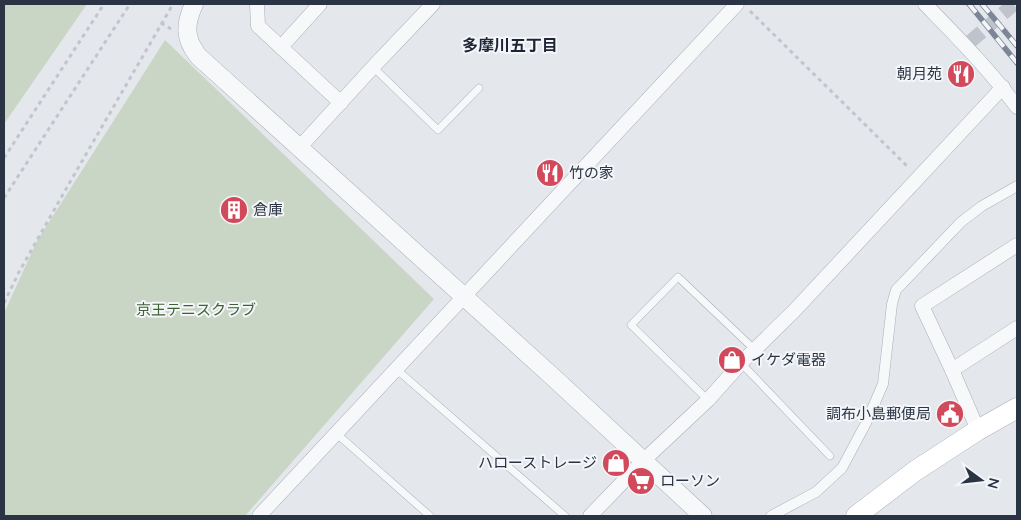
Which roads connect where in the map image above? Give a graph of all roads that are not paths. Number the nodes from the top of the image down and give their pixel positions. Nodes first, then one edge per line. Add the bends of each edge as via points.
1 (194, 4) edge
2 (257, 4) edge
3 (320, 4) edge
4 (433, 4) edge
5 (737, 4) edge
6 (925, 4) edge
7 (281, 47) junction
8 (374, 67) junction
9 (1003, 87) junction
10 (479, 88) dead end
11 (341, 103) junction
12 (1017, 108) edge
13 (299, 148) junction
14 (1017, 186) edge
15 (1017, 245) edge
16 (464, 296) junction
17 (1017, 328) edge
18 (755, 350) junction
19 (741, 363) junction
20 (396, 369) junction
21 (952, 370) junction
22 (708, 400) junction
23 (1017, 408) edge
24 (978, 430) junction
25 (337, 434) junction
26 (830, 456) dead end
27 (644, 460) junction
28 (262, 515) edge
29 (430, 516) edge
30 (565, 516) edge
31 (590, 516) edge
32 (703, 516) edge
33 (771, 516) edge
34 (856, 516) edge

1 - 13 street via 188,24 188,41 192,49
2 - 7 street via 258,26
3 - 7 street
4 - 8 street
5 - 16 street
6 - 9 street via 968,43
7 - 11 street
8 - 10 lane via 438,130
8 - 11 street
9 - 12 street
9 - 18 street
11 - 13 street
13 - 16 street
14 - 33 street via 961,222 896,290 883,384 842,468 816,492
15 - 21 street via 922,306
16 - 20 street
16 - 27 street
17 - 21 street
18 - 19 street
18 - 22 lane via 678,277 631,325
19 - 22 street
19 - 26 lane
20 - 25 street
20 - 30 lane
21 - 24 street
22 - 27 street
23 - 24 main road
24 - 34 main road via 915,471
25 - 28 street
25 - 29 lane
27 - 31 street
27 - 32 street

